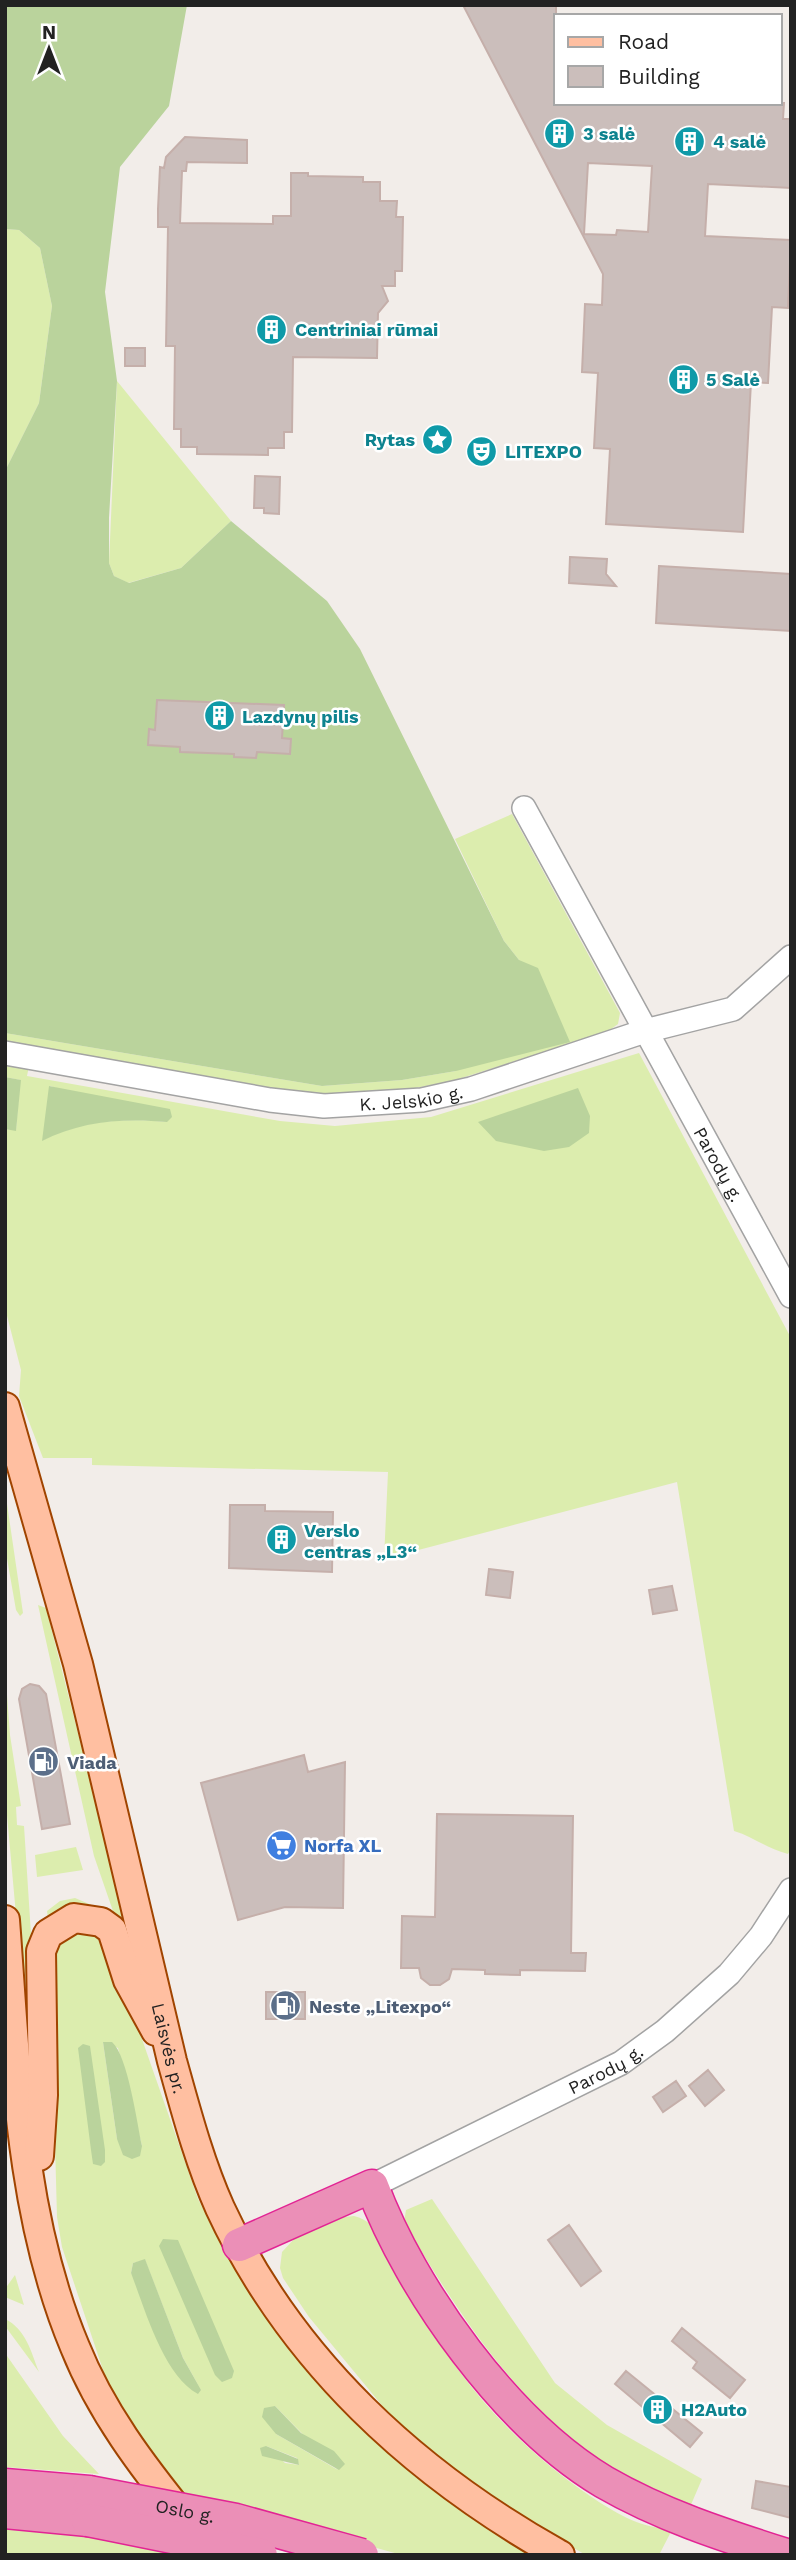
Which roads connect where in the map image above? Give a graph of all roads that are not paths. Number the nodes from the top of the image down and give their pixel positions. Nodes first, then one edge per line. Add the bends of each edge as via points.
1 (524, 808) dead end
2 (791, 957) edge
3 (645, 1031) junction
4 (5, 1053) edge
5 (791, 1296) edge
6 (5, 1407) edge
7 (791, 1889) edge
8 (5, 1920) edge
9 (173, 2061) junction
10 (372, 2186) junction
11 (33, 2190) junction
12 (239, 2245) junction
13 (5, 2485) edge
14 (89, 2506) junction
15 (5, 2512) edge
16 (222, 2555) edge
17 (261, 2555) edge
18 (362, 2555) edge
19 (561, 2555) edge
20 (786, 2555) edge

1 - 3 street, Parodų g.
2 - 3 street, K. Jelskio g. via 733,1009
3 - 4 street, K. Jelskio g. via 471,1090 372,1105 270,1100
3 - 5 street, Parodų g.
6 - 9 main road, Laisvės pr. via 78,1664
7 - 10 street, Parodų g. via 729,1974 632,2055
8 - 11 main road
9 - 11 main road via 128,1980 112,1930 101,1922 74,1918 48,1934 41,1951 43,2095
9 - 12 main road, Laisvės pr. via 208,2177
10 - 12 highway
10 - 20 highway via 398,2244 444,2319 479,2367 542,2435 582,2468 631,2497 694,2525
11 - 16 main road via 62,2313 76,2350 131,2451 195,2531
12 - 19 main road, Laisvės pr. via 287,2322 353,2402 452,2487
13 - 14 highway, Oslo g.
14 - 15 highway, Oslo g.
14 - 17 highway, Oslo g., bridge
14 - 18 highway, Oslo g., bridge via 236,2520

